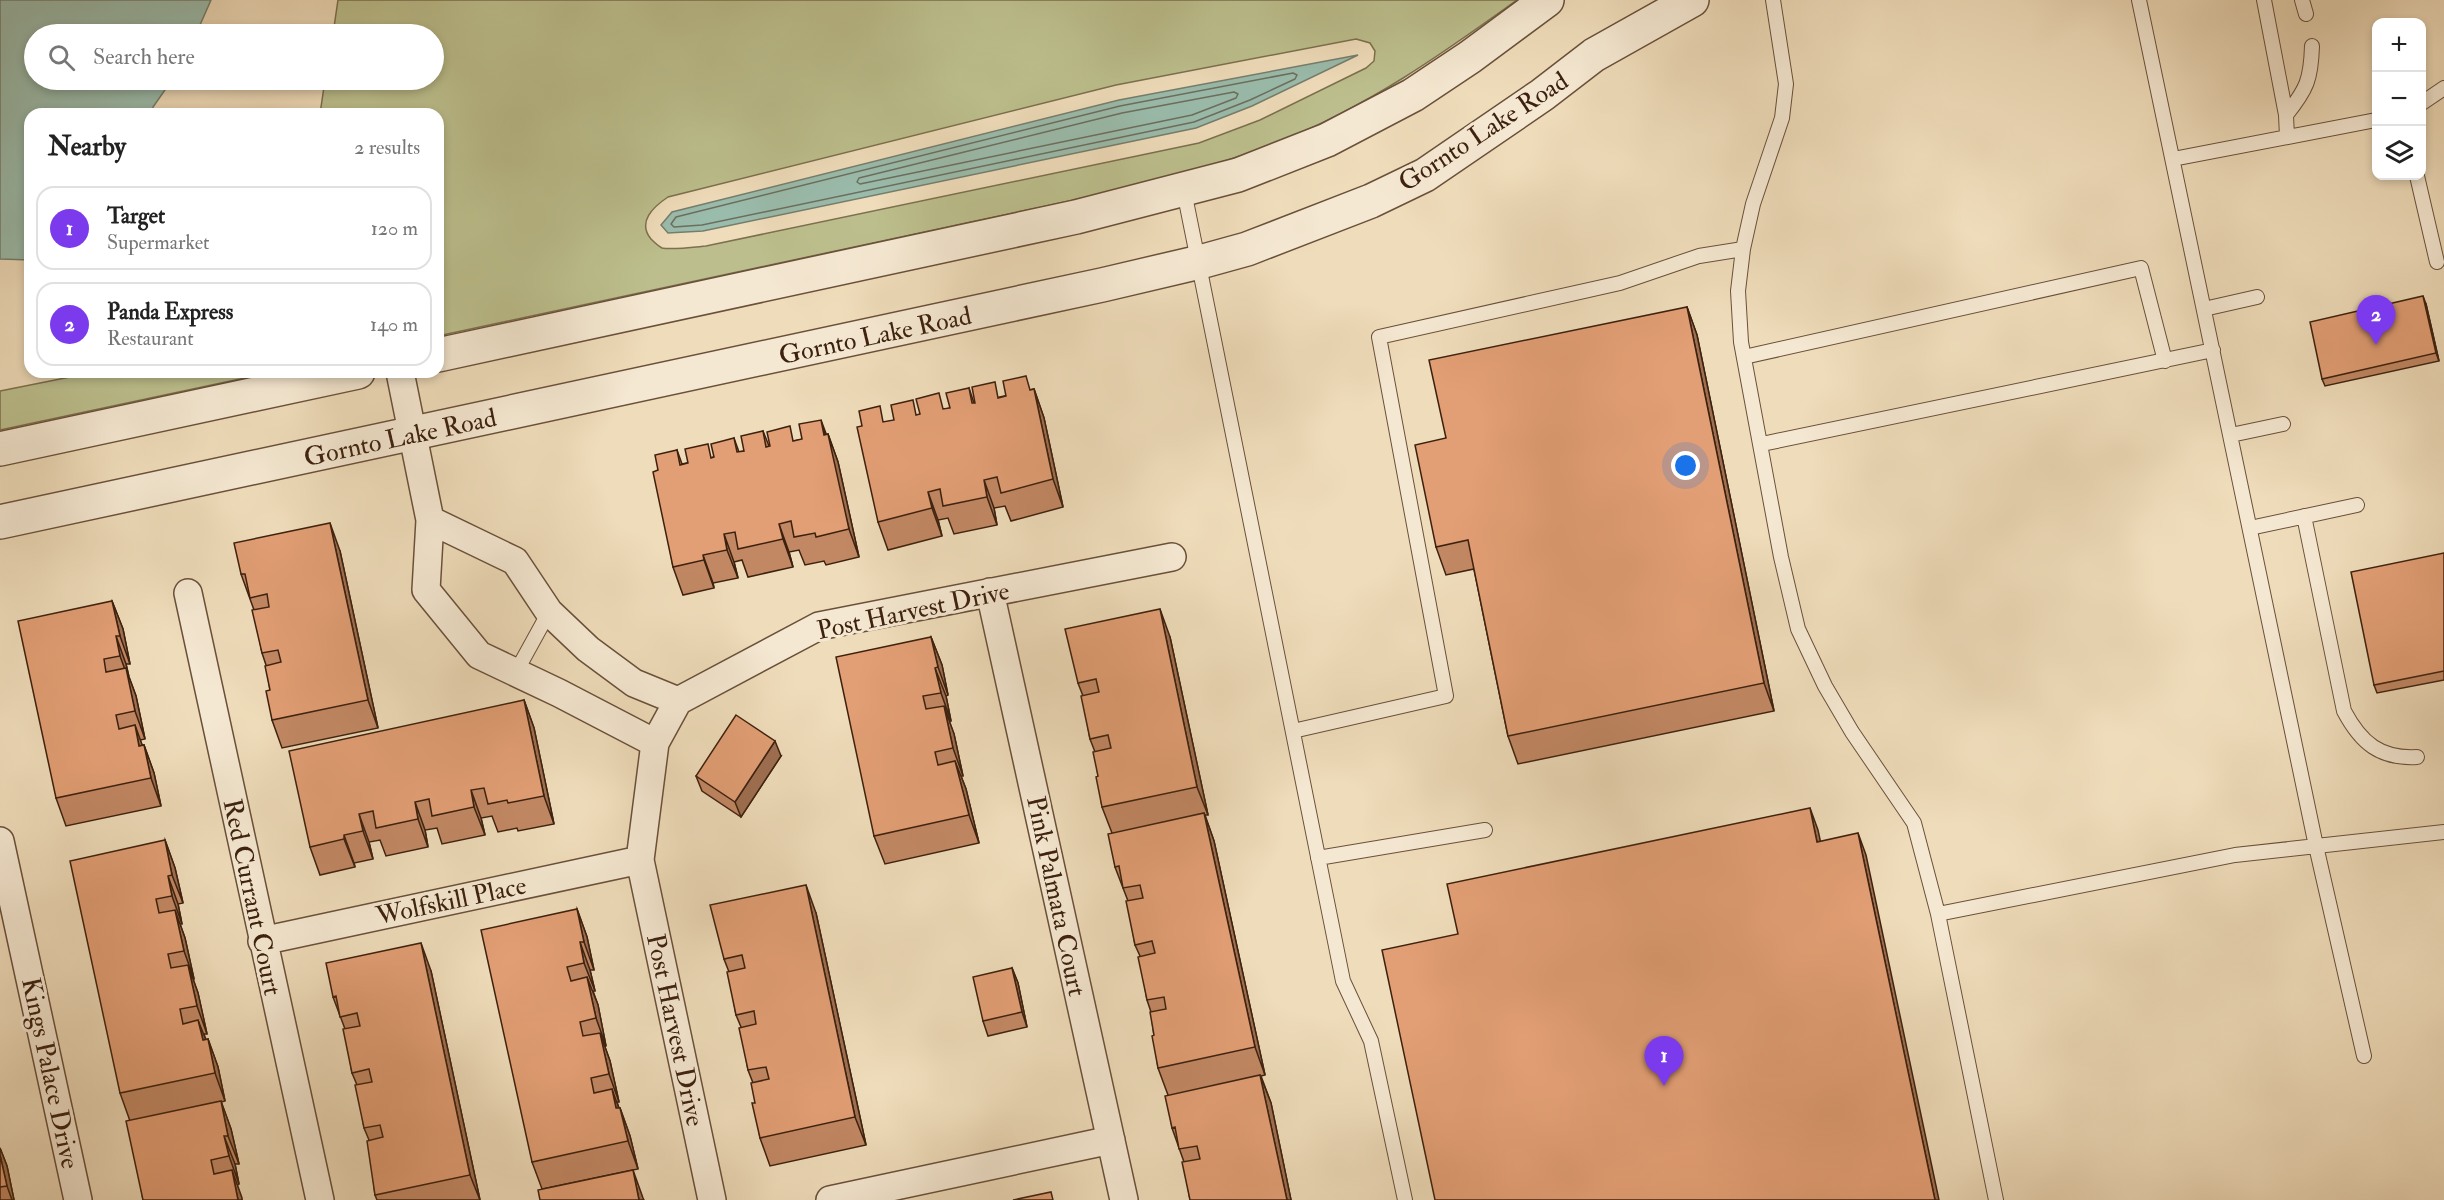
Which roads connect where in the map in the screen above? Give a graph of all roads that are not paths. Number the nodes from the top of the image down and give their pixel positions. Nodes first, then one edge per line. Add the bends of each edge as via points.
1 (1547, 0) edge
2 (1692, 0) edge
3 (1773, 0) edge
4 (2139, 0) edge
5 (2264, 0) edge
6 (2312, 46) dead end
7 (2444, 88) edge
8 (2426, 100) edge
9 (2286, 115) junction
10 (2372, 121) edge
11 (2287, 137) junction
12 (2172, 159) junction
13 (2418, 180) edge
14 (1184, 191) junction
15 (1743, 249) junction
16 (1200, 262) junction
17 (2437, 262) dead end
18 (2258, 297) dead end
19 (2204, 309) junction
20 (2213, 350) junction
21 (444, 354) edge
22 (1744, 357) junction
23 (2165, 361) junction
24 (330, 378) edge
25 (401, 378) edge
26 (2283, 424) dead end
27 (413, 435) junction
28 (2230, 435) junction
29 (1762, 444) junction
30 (0, 449) edge
31 (2357, 505) dead end
32 (2304, 516) junction
33 (430, 520) junction
34 (0, 522) edge
35 (2250, 528) junction
36 (1172, 557) dead end
37 (990, 592) junction
38 (188, 593) dead end
39 (549, 612) junction
40 (516, 672) junction
41 (678, 701) junction
42 (1293, 731) junction
43 (655, 743) junction
44 (2417, 757) dead end
45 (1485, 830) dead end
46 (2444, 832) edge
47 (0, 841) edge
48 (2316, 846) junction
49 (1318, 858) junction
50 (640, 860) junction
51 (1938, 915) junction
52 (262, 940) junction
53 (2364, 1056) dead end
54 (1111, 1140) junction
55 (78, 1200) edge
56 (320, 1200) edge
57 (712, 1200) edge
58 (830, 1200) edge
59 (1124, 1200) edge
60 (1405, 1200) edge
61 (1996, 1200) edge

1 - 14 street via 1442,77 1364,122 1290,157
2 - 16 street, Gornto Lake Road via 1594,56 1425,175 1293,232
3 - 15 lane via 1785,84 1782,118 1753,204
4 - 12 lane
5 - 9 lane
6 - 9 lane via 2308,80
7 - 8 lane
9 - 11 lane
10 - 11 lane
11 - 12 lane
12 - 19 lane
13 - 17 lane
14 - 16 lane
14 - 21 street
15 - 22 lane via 1738,291
15 - 42 lane via 1699,256 1620,283 1379,336 1446,696
16 - 27 street, Gornto Lake Road
16 - 42 lane
18 - 19 lane
19 - 20 lane
20 - 23 lane
20 - 28 lane
22 - 23 lane via 2141,268
22 - 29 lane
23 - 29 lane
24 - 30 street
25 - 27 street
26 - 28 lane
27 - 33 street
27 - 34 street, Gornto Lake Road
28 - 35 lane
29 - 51 lane via 1798,629 1852,732 1914,823
31 - 32 lane
32 - 35 lane
32 - 44 lane via 2344,711 2358,734 2379,751 2403,758
33 - 39 street via 515,561
33 - 40 street via 426,590 479,655
35 - 48 lane
36 - 37 street, Post Harvest Drive
37 - 41 street, Post Harvest Drive via 819,626
37 - 54 street, Pink Palmata Court
38 - 52 street, Red Currant Court
39 - 40 lane
39 - 41 street via 588,649 634,683
40 - 43 street
41 - 43 street, Post Harvest Drive
42 - 49 lane
43 - 50 street, Post Harvest Drive
45 - 49 lane
46 - 48 lane
47 - 55 street, Kings Palace Drive
48 - 51 lane via 2235,855
48 - 53 lane
49 - 60 lane via 1343,981 1371,1041
50 - 52 street, Wolfskill Place
50 - 57 street, Post Harvest Drive
51 - 61 lane
52 - 56 street, Red Currant Court
54 - 58 street
54 - 59 street, Pink Palmata Court

